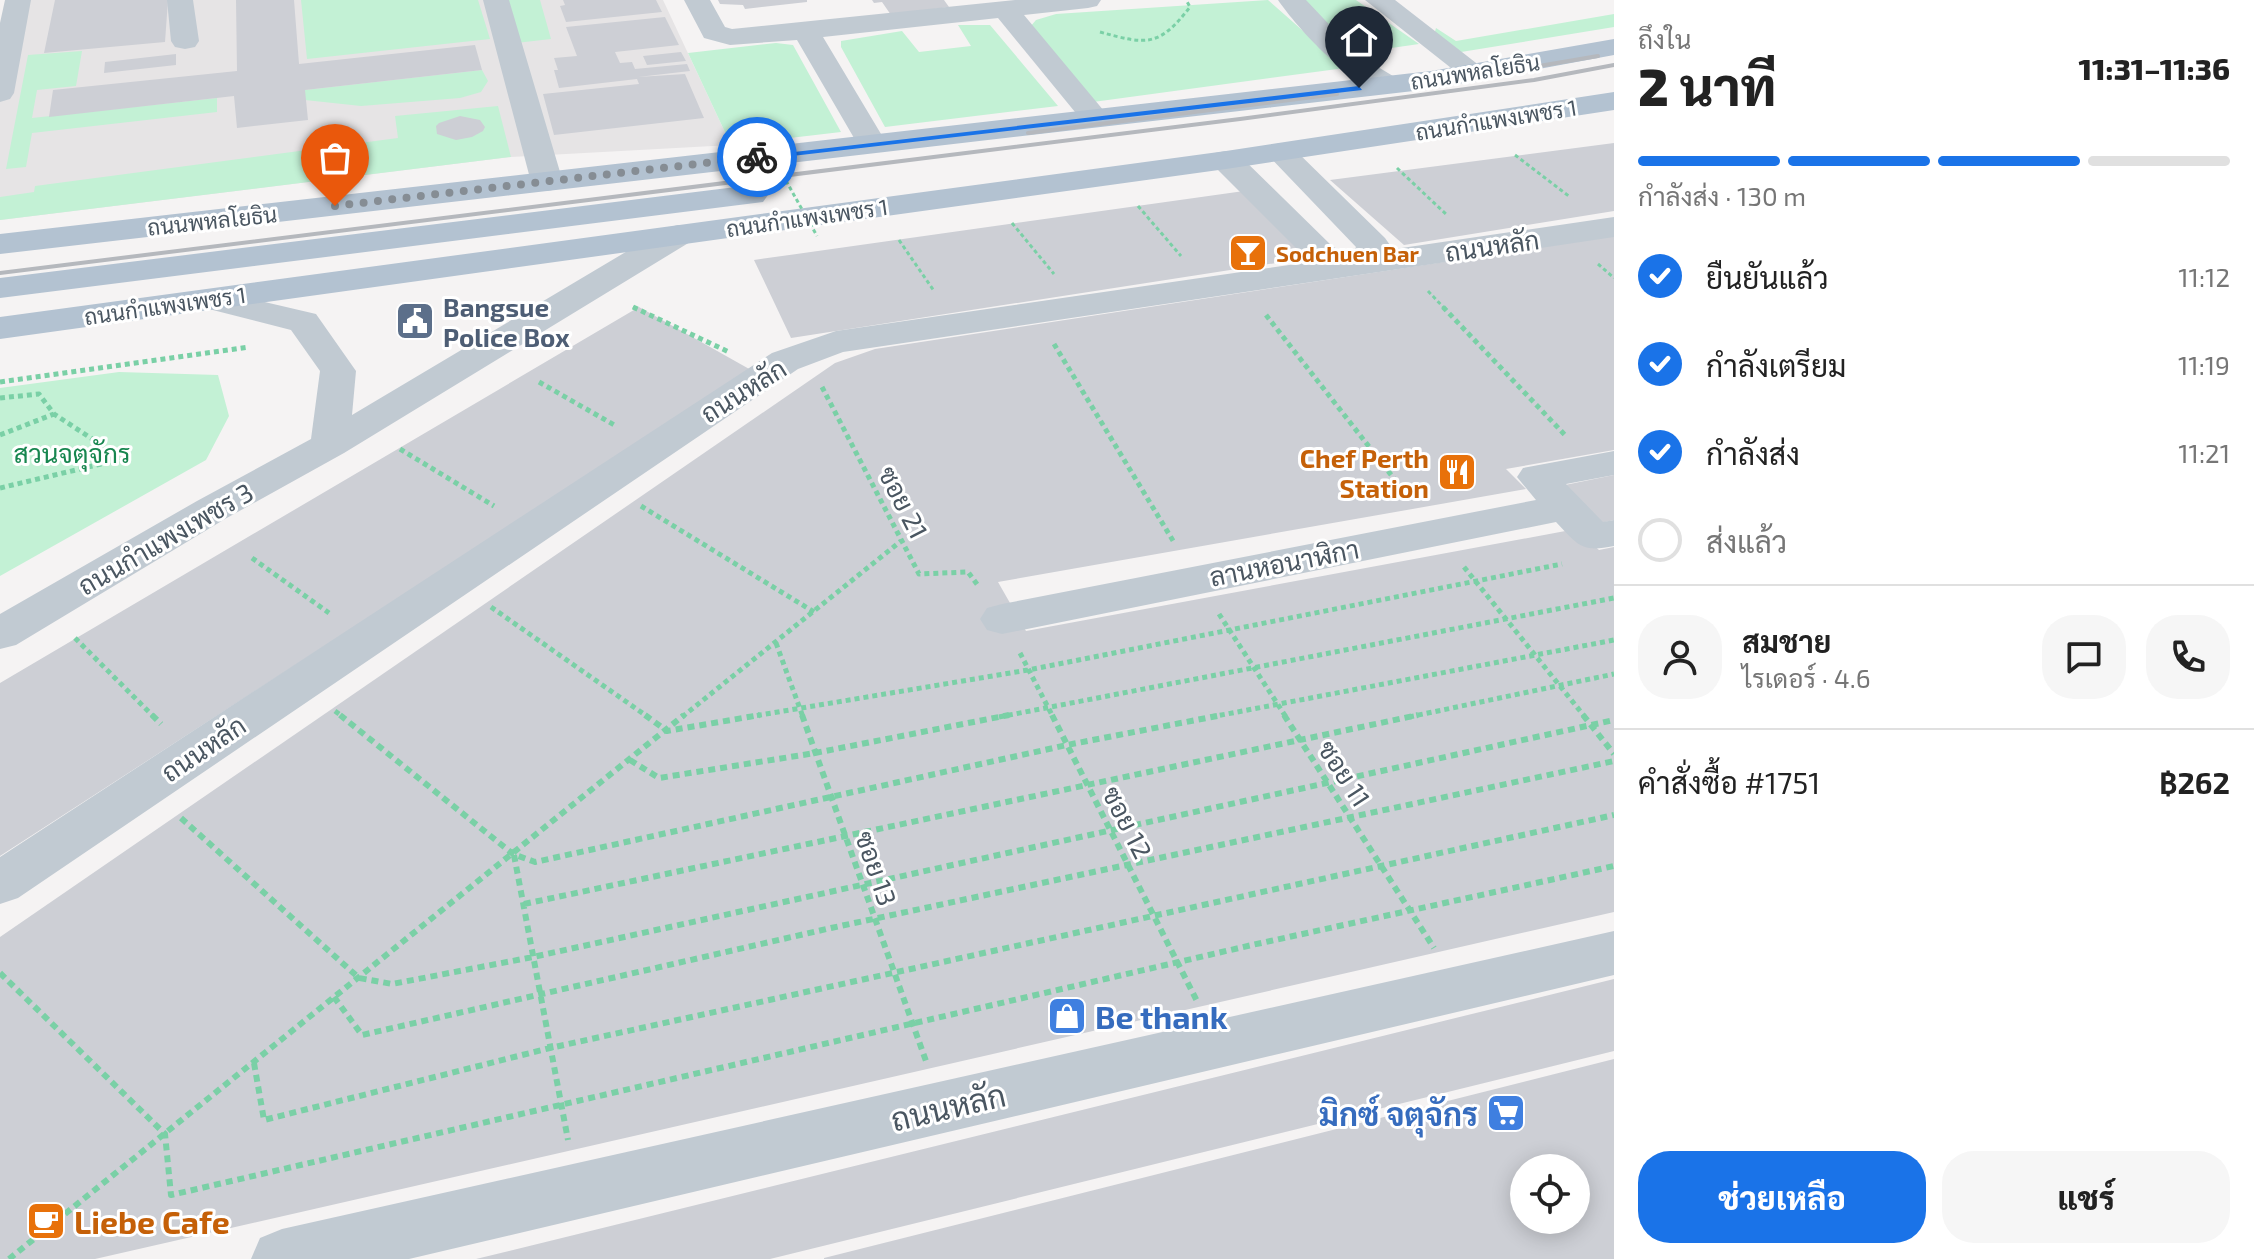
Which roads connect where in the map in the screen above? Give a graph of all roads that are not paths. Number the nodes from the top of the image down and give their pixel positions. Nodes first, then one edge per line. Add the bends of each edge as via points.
1 (18, 0) edge
2 (180, 0) edge
3 (496, 0) edge
4 (697, 0) edge
5 (1088, 0) edge
6 (1291, 0) edge
7 (1378, 0) edge
8 (1006, 11) junction
9 (806, 32) junction
10 (185, 41) dead end
11 (1614, 47) edge
12 (1475, 73) junction
13 (1614, 78) edge
14 (1388, 85) junction
15 (0, 93) edge
16 (1614, 101) edge
17 (1094, 117) junction
18 (926, 137) junction
19 (872, 144) junction
20 (1280, 152) junction
21 (1226, 160) junction
22 (547, 182) junction
23 (813, 187) dead end
24 (1611, 227) edge
25 (678, 235) junction
26 (0, 244) edge
27 (1378, 262) junction
28 (0, 288) edge
29 (209, 299) junction
30 (0, 328) edge
31 (345, 436) junction
32 (1605, 464) edge
33 (1566, 507) junction
34 (1614, 533) edge
35 (1002, 619) road end
36 (0, 634) edge
37 (0, 883) edge
38 (1614, 953) edge
39 (282, 1259) edge

1 - 15 street
2 - 10 street
3 - 22 street
4 - 9 street via 714,32 730,37
5 - 8 street
6 - 14 street via 1348,61
7 - 12 street
8 - 9 street
8 - 17 street
9 - 19 street
11 - 12 main road, ถนนพหลโยธิน
12 - 14 main road, ถนนพหลโยธิน
13 - 23 main road via 1364,119
14 - 17 main road, ถนนพหลโยธิน
16 - 20 main road, ถนนกำแพงเพชร 1
17 - 18 main road, ถนนพหลโยธิน
18 - 19 main road, ถนนพหลโยธิน
18 - 28 main road, ถนนพหลโยธิน via 766,193
19 - 22 main road, ถนนพหลโยธิน
20 - 21 main road, ถนนกำแพงเพชร 1
20 - 27 street via 1373,245 1370,257
21 - 25 main road, ถนนกำแพงเพชร 1
21 - 27 street via 1321,254 1337,262
22 - 26 main road, ถนนพหลโยธิน
24 - 27 street, ถนนหลัก
25 - 29 main road, ถนนกำแพงเพชร 1
25 - 31 street, ถนนกำแพงเพชร 3
27 - 37 street, ถนนหลัก via 836,342 805,354 770,371
29 - 30 main road, ถนนกำแพงเพชร 1
29 - 31 street via 303,322 338,371
31 - 36 street, ถนนกำแพงเพชร 3
32 - 33 street via 1537,477
33 - 34 street via 1594,537
33 - 35 street, ลานหอนาฬิกา
38 - 39 street, ถนนหลัก

